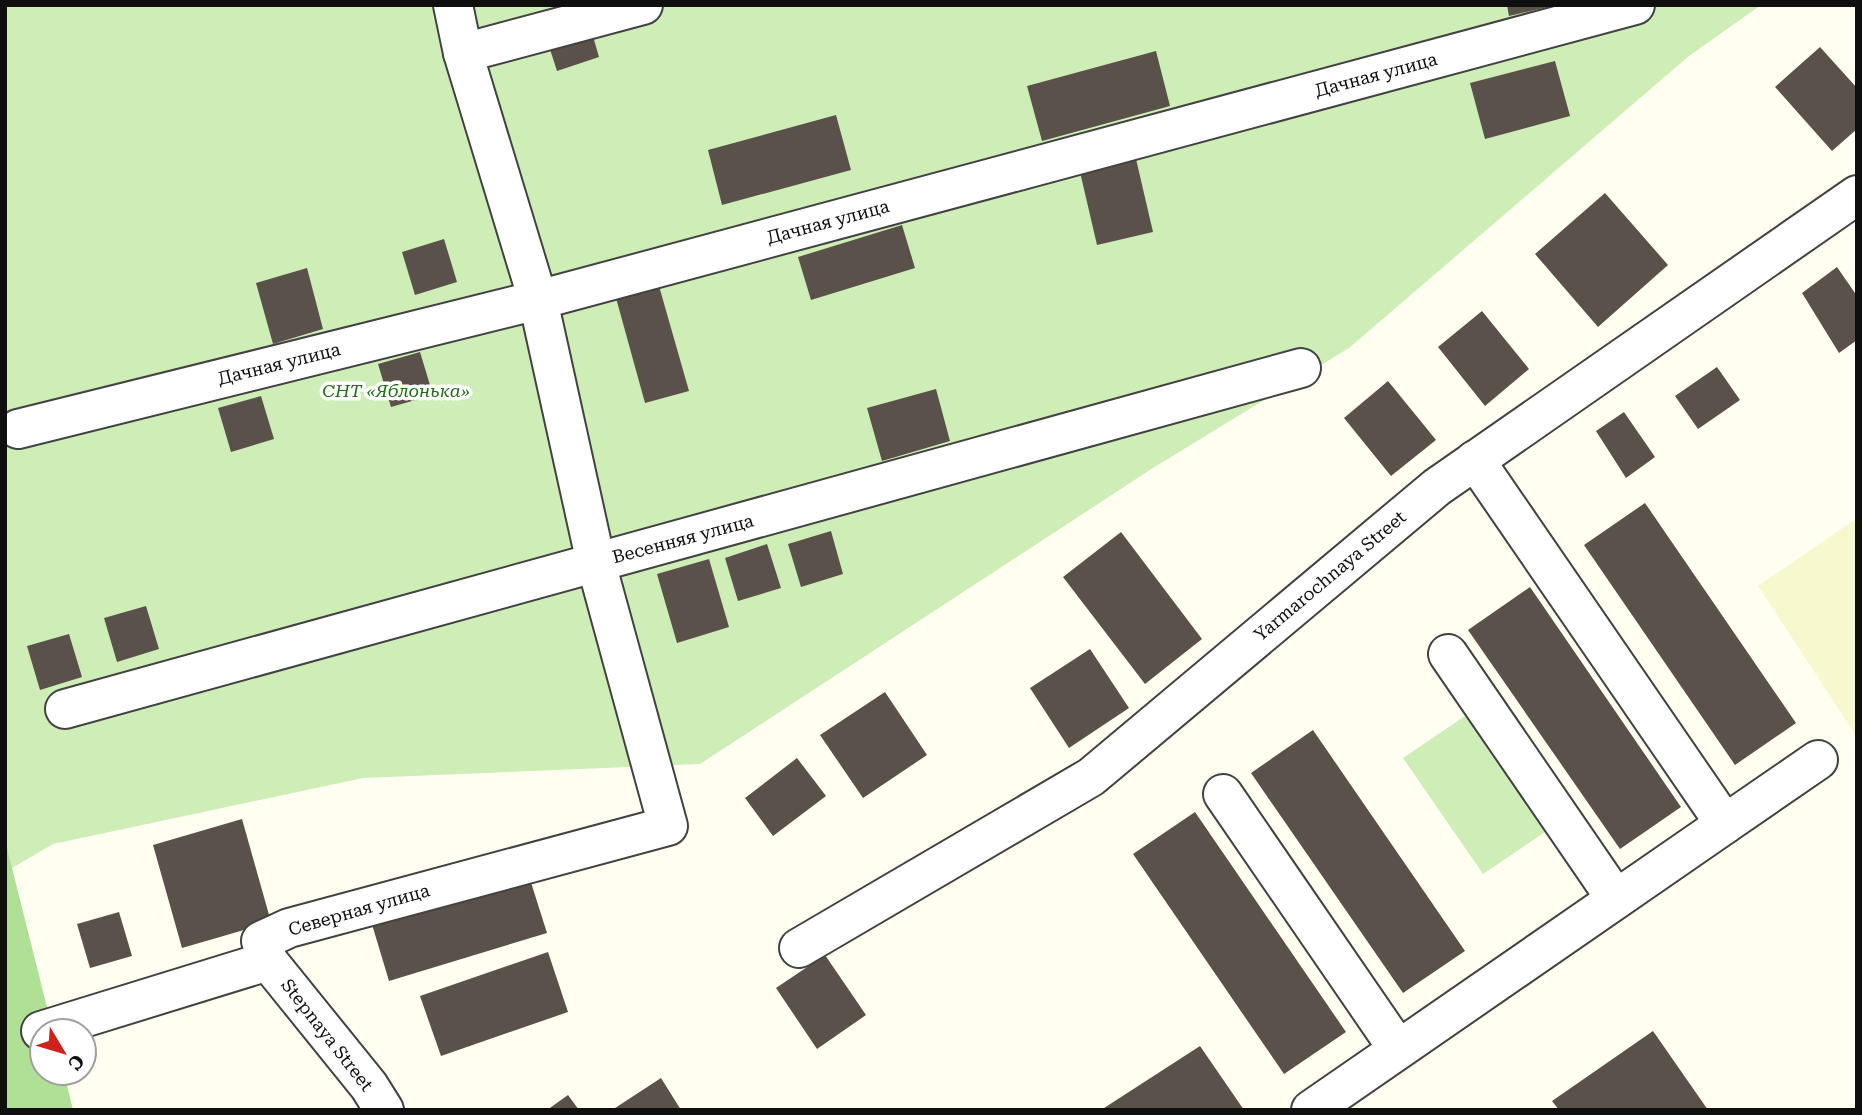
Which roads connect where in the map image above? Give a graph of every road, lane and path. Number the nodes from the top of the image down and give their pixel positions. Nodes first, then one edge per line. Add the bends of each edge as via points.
1 (453, 5) edge
2 (643, 5) edge
3 (1635, 5) edge
4 (464, 53) junction
5 (1857, 195) edge
6 (538, 300) junction
7 (1301, 369) dead end
8 (18, 429) dead end
9 (1475, 460) junction
10 (596, 563) junction
11 (1448, 654) dead end
12 (65, 709) dead end
13 (1818, 760) dead end
14 (1223, 794) dead end
15 (1725, 824) junction
16 (1616, 899) junction
17 (799, 948) dead end
18 (268, 961) junction
19 (86, 1017) edge
20 (1398, 1049) junction
21 (384, 1110) edge
22 (1311, 1110) edge

1 - 4 street
2 - 4 street
3 - 6 street, Дачная улица
4 - 6 street
5 - 9 street, Yarmarochnaya Street
6 - 8 street, Дачная улица
6 - 10 street
7 - 10 street, Весенняя улица
9 - 15 street
9 - 17 street, Yarmarochnaya Street via 1091,777
10 - 12 street, Весенняя улица
10 - 18 street, Северная улица via 668,826 289,928 261,941
11 - 16 street
13 - 15 street
14 - 20 street
15 - 16 street
16 - 20 street
18 - 19 street
18 - 21 street, Stepnaya Street
20 - 22 street

